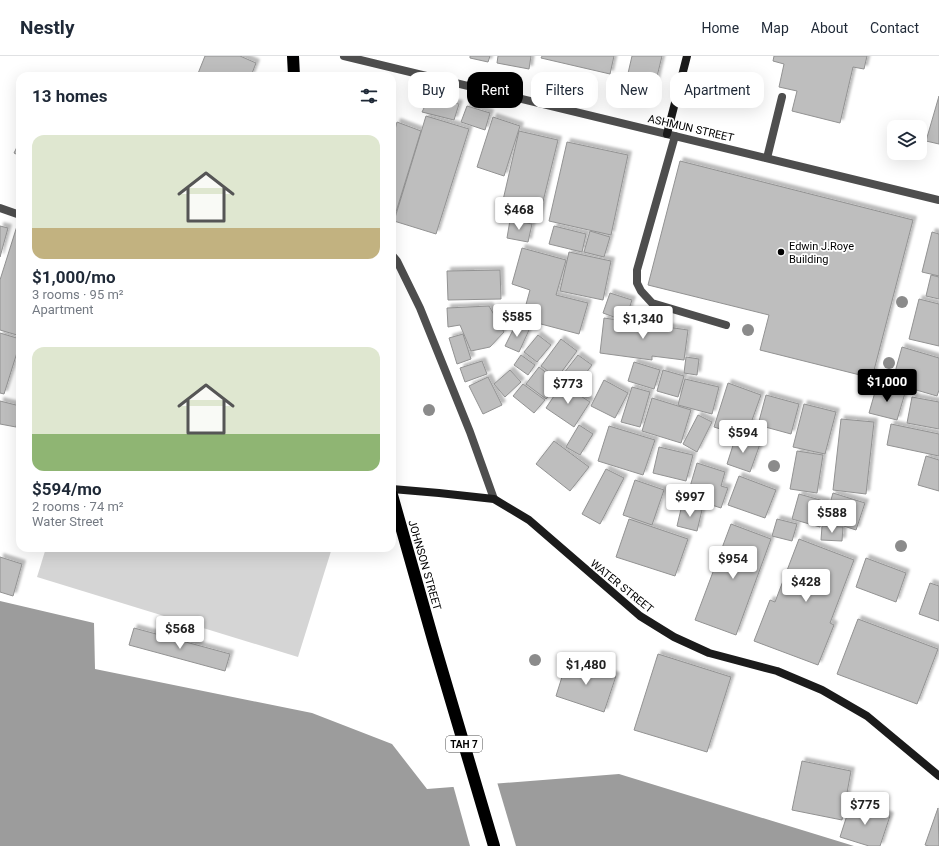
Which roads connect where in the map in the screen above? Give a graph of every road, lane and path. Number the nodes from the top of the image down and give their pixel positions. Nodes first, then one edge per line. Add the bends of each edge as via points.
1 (294, 56) edge
2 (344, 56) edge
3 (687, 56) edge
4 (294, 72) edge
5 (782, 97) dead end
6 (671, 135) junction
7 (767, 158) junction
8 (939, 200) edge
9 (0, 208) edge
10 (16, 214) edge
11 (396, 260) edge
12 (726, 325) dead end
13 (396, 489) edge
14 (494, 499) junction
15 (396, 509) edge
16 (939, 776) edge
17 (494, 846) edge

1 - 4 highway
2 - 6 street, ASHMUN STREET
3 - 6 street
5 - 7 street
6 - 7 street, ASHMUN STREET
6 - 12 street via 637,270 637,283 652,303
7 - 8 street, ASHMUN STREET
9 - 10 street
11 - 14 street via 420,308
13 - 14 street, WATER STREET
14 - 16 street, WATER STREET via 529,520 640,616 709,653 777,671 822,690 867,716
15 - 17 highway, JOHNSON STREET / TAH 7

